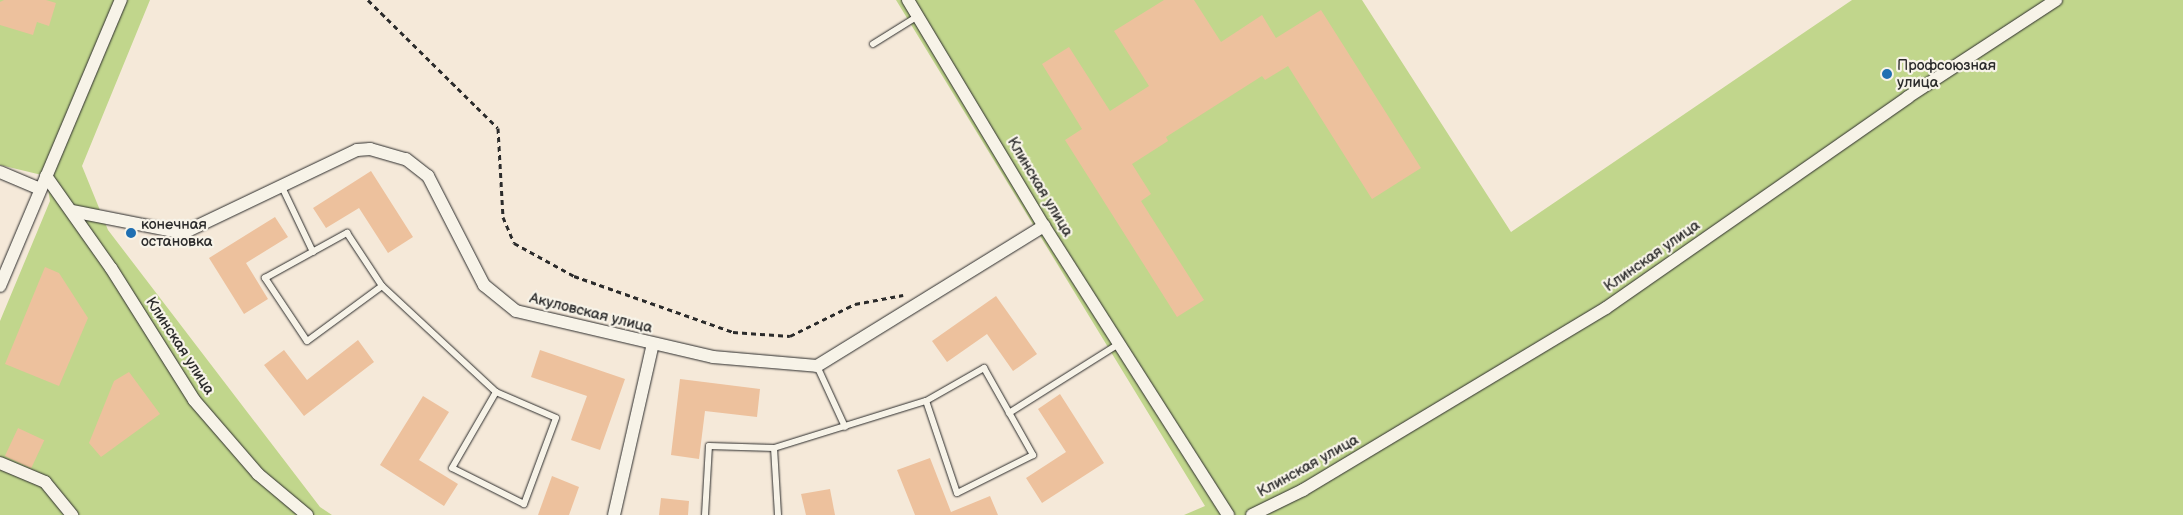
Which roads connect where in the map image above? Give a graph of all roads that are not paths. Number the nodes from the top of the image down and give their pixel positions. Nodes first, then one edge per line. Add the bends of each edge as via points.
1 (121, 0) edge
2 (908, 0) edge
3 (2056, 0) edge
4 (918, 16) junction
5 (873, 44) dead end
6 (0, 172) edge
7 (46, 176) junction
8 (282, 187) junction
9 (40, 189) junction
10 (72, 211) junction
11 (1044, 226) junction
12 (313, 252) junction
13 (0, 286) edge
14 (382, 286) junction
15 (1120, 343) junction
16 (653, 344) junction
17 (817, 366) junction
18 (496, 392) junction
19 (926, 401) junction
20 (1009, 413) junction
21 (845, 427) junction
22 (774, 448) junction
23 (0, 463) edge
24 (72, 515) edge
25 (307, 515) edge
26 (614, 515) edge
27 (705, 515) edge
28 (778, 515) edge
29 (1228, 515) edge
30 (1252, 515) edge

1 - 7 street
2 - 4 street, Клинская улица
3 - 30 street, Клинская улица via 1908,97 1606,308 1303,490
4 - 5 lane
4 - 11 street, Клинская улица
6 - 9 street
7 - 9 street
7 - 10 street, Клинская улица
8 - 10 street, Акуловская улица via 183,233
8 - 12 lane
8 - 16 street, Акуловская улица via 357,150 370,149 406,160 428,176 484,285 516,311
9 - 13 street
10 - 25 street, Клинская улица via 194,400 258,474
11 - 15 street, Клинская улица
11 - 17 street
12 - 14 lane via 347,233
12 - 14 lane via 265,278 307,341
14 - 18 lane
15 - 20 lane
15 - 29 street, Клинская улица
16 - 17 street, Акуловская улица via 713,357
16 - 26 street
17 - 21 lane
18 - 18 lane via 556,418 524,504 452,468
19 - 20 lane via 984,368
19 - 20 lane via 957,493 1033,455
19 - 21 lane
21 - 22 lane
22 - 27 lane via 709,446
22 - 28 lane
23 - 24 street via 45,482

